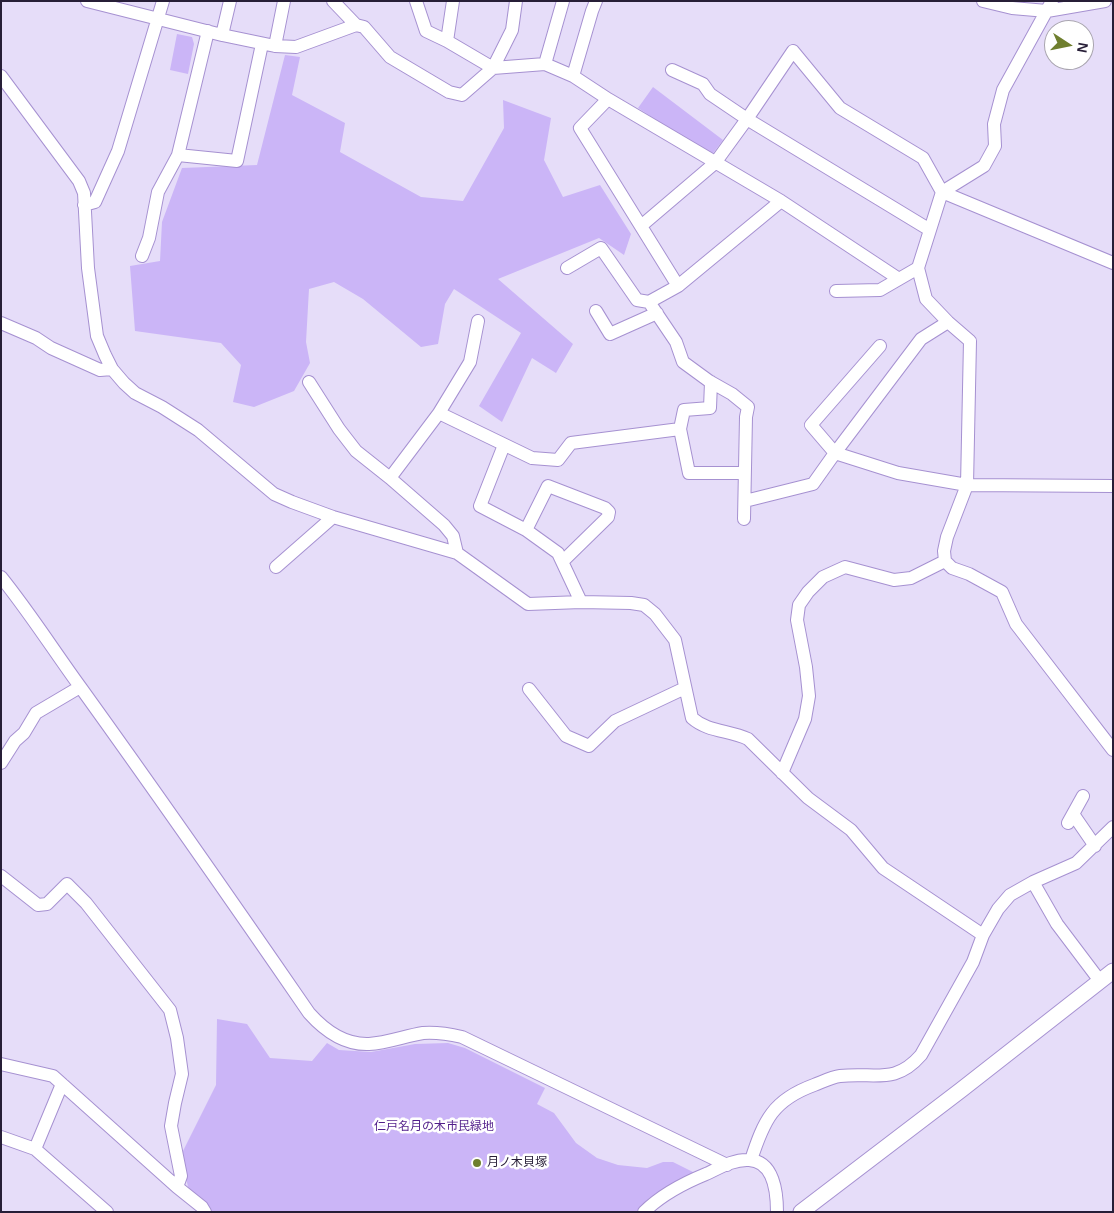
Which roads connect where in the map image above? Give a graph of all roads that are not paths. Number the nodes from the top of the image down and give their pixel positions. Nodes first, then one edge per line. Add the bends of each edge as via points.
1 (88, 1) edge
2 (163, 1) edge
3 (230, 1) edge
4 (284, 1) edge
5 (333, 1) edge
6 (416, 1) edge
7 (452, 1) edge
8 (516, 1) edge
9 (563, 1) edge
10 (596, 1) edge
11 (983, 1) edge
12 (1105, 1) edge
13 (1014, 5) edge
14 (1050, 6) edge
15 (159, 19) junction
16 (356, 25) junction
17 (208, 31) junction
18 (222, 35) junction
19 (447, 41) junction
20 (262, 44) junction
21 (276, 46) junction
22 (545, 64) junction
23 (493, 68) junction
24 (672, 70) dead end
25 (1, 76) edge
26 (573, 76) junction
27 (608, 99) junction
28 (747, 119) junction
29 (178, 155) junction
30 (715, 163) junction
31 (942, 192) junction
32 (781, 201) junction
33 (84, 205) junction
34 (641, 226) junction
35 (930, 230) junction
36 (142, 256) dead end
37 (1113, 263) edge
38 (566, 268) dead end
39 (918, 268) junction
40 (899, 279) junction
41 (678, 286) junction
42 (836, 291) dead end
43 (649, 302) junction
44 (596, 310) dead end
45 (657, 313) junction
46 (478, 321) dead end
47 (948, 322) junction
48 (1, 323) edge
49 (880, 346) dead end
50 (112, 369) junction
51 (309, 382) dead end
52 (711, 382) junction
53 (439, 412) junction
54 (680, 429) junction
55 (504, 445) junction
56 (834, 453) junction
57 (744, 473) junction
58 (390, 478) junction
59 (967, 485) junction
60 (1113, 486) edge
61 (745, 501) junction
62 (333, 516) junction
63 (744, 519) dead end
64 (526, 530) junction
65 (457, 553) junction
66 (563, 561) junction
67 (945, 561) junction
68 (276, 567) dead end
69 (1, 577) edge
70 (582, 602) junction
71 (80, 687) junction
72 (685, 688) junction
73 (529, 689) dead end
74 (1113, 750) edge
75 (1, 763) edge
76 (782, 773) junction
77 (1083, 796) dead end
78 (1113, 827) edge
79 (1095, 846) junction
80 (1, 876) edge
81 (1032, 882) junction
82 (983, 935) junction
83 (1113, 971) edge
84 (1100, 981) junction
85 (1, 1064) edge
86 (62, 1084) junction
87 (1, 1137) edge
88 (35, 1149) junction
89 (751, 1160) junction
90 (727, 1165) junction
91 (177, 1187) junction
92 (102, 1211) edge
93 (205, 1212) edge
94 (644, 1212) edge
95 (777, 1212) edge
96 (801, 1212) edge

1 - 15 street
2 - 15 street
3 - 18 street
4 - 21 street
5 - 16 street
6 - 19 street via 426,31
7 - 19 street
8 - 23 street via 512,30
9 - 22 street
10 - 26 street
11 - 13 street
12 - 14 street
13 - 14 street
14 - 31 street via 1003,90 994,124 995,146 984,166
15 - 17 street
15 - 33 street via 118,151 96,202
16 - 21 street via 296,46
16 - 23 street via 364,26 390,57 449,92 462,95
17 - 18 street
17 - 29 street
18 - 20 street
19 - 23 street
20 - 21 street
20 - 29 street via 236,161
22 - 23 street
22 - 26 street
24 - 28 street via 703,84 710,94
25 - 33 street via 79,181
26 - 27 street
27 - 30 street
27 - 34 street via 580,128
28 - 30 street
28 - 31 street via 793,50 840,108 923,158
28 - 35 street
29 - 36 street via 158,192
30 - 32 street
30 - 34 street
31 - 35 street
31 - 37 street
32 - 40 street
32 - 41 street
33 - 50 street via 88,268 98,336
34 - 41 street
35 - 39 street
38 - 43 street via 601,248 637,300
39 - 40 street
39 - 47 street via 926,300
40 - 42 street via 880,290
41 - 43 street
43 - 45 street
44 - 45 street via 610,334
45 - 52 street via 676,342 683,362
46 - 53 street via 470,362
47 - 56 street via 921,340
47 - 59 street via 970,341
48 - 50 street via 100,370
49 - 56 street via 811,425
50 - 62 street via 135,393 198,430 274,494
51 - 58 street via 356,451
52 - 54 street via 710,408 684,410
52 - 57 street via 748,406
53 - 55 street
53 - 58 street
54 - 55 street via 571,443 558,460 532,458
54 - 57 street via 689,473
55 - 64 street via 480,506
56 - 59 street via 898,473
56 - 61 street via 813,484
57 - 61 street
58 - 65 street via 453,536
59 - 60 street
59 - 67 street via 947,537
61 - 63 street
62 - 65 street
62 - 68 street
64 - 66 street via 558,552
64 - 66 street via 548,486 606,508 608,516
65 - 70 street via 528,604
66 - 70 street
67 - 74 street via 952,568 1002,592 1016,624
67 - 76 street via 911,578 894,580 845,567 823,577 808,592 799,605 797,620 809,696 805,719
69 - 71 street
70 - 72 street via 644,605 675,640
71 - 75 street via 36,713
71 - 90 street via 309,1013 326,1031 363,1044 426,1033 462,1037
72 - 73 street via 614,721 589,746 566,736
72 - 76 street via 692,718 712,729 748,739
76 - 82 street via 850,830 883,868
77 - 79 street via 1070,818
78 - 79 street
79 - 81 street via 1076,863
80 - 91 street via 38,905 47,904 66,884 86,903 170,1010 182,1074 171,1126 181,1176
81 - 82 street via 1010,895 998,908
81 - 84 street via 1057,924
82 - 89 street via 973,962 922,1054 913,1064 890,1075 838,1076 788,1096 769,1116
83 - 84 street
84 - 96 street
85 - 86 street via 54,1076
86 - 88 street
86 - 91 street
87 - 88 street
88 - 92 street
89 - 90 street
89 - 95 street via 762,1165 772,1177
90 - 94 street via 666,1194
91 - 93 street

